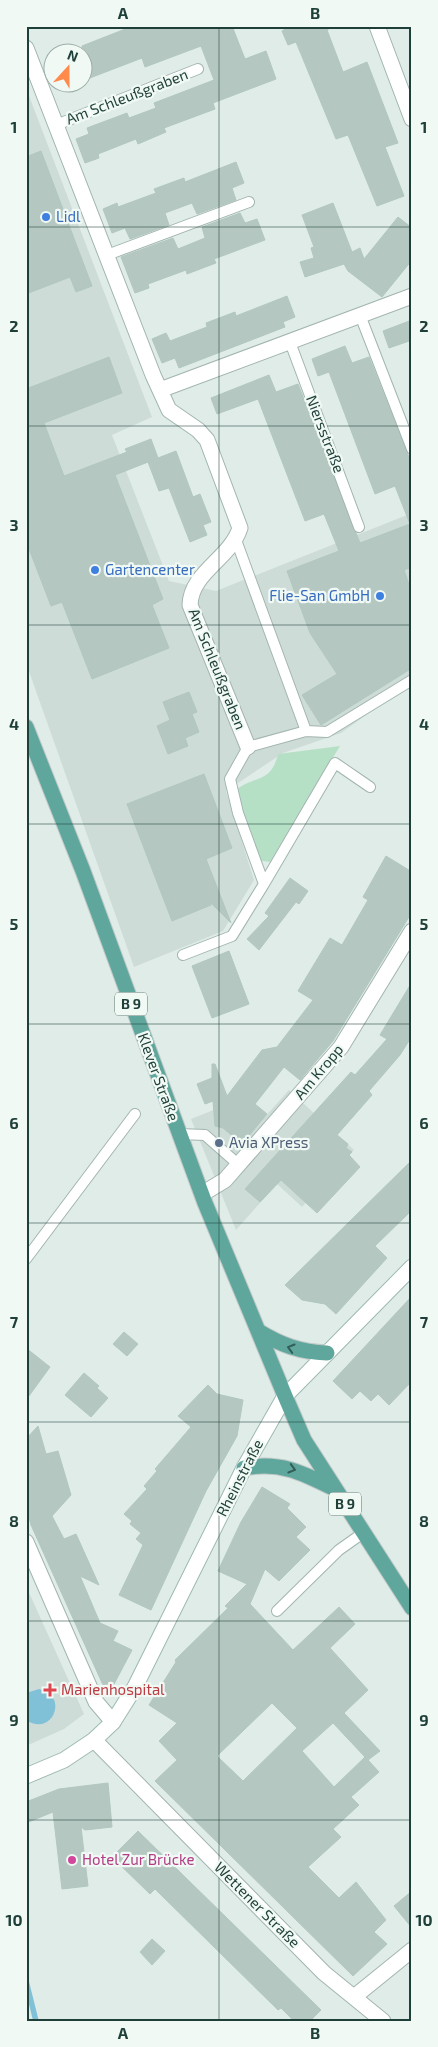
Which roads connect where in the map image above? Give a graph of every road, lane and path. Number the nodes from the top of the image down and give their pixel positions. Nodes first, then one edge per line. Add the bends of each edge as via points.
1 (377, 26) edge
2 (26, 48) edge
3 (198, 68) dead end
4 (412, 119) edge
5 (56, 124) junction
6 (249, 202) dead end
7 (107, 255) junction
8 (412, 296) edge
9 (360, 315) junction
10 (290, 342) junction
11 (160, 390) junction
12 (412, 449) edge
13 (359, 527) dead end
14 (236, 540) junction
15 (412, 680) edge
16 (26, 727) edge
17 (306, 731) junction
18 (248, 747) junction
19 (370, 787) dead end
20 (264, 884) junction
21 (412, 931) edge
22 (183, 955) dead end
23 (135, 1114) dead end
24 (179, 1134) junction
25 (239, 1165) junction
26 (202, 1194) junction
27 (26, 1259) edge
28 (412, 1267) edge
29 (258, 1331) junction
30 (327, 1353) junction
31 (285, 1396) junction
32 (244, 1468) junction
33 (336, 1489) junction
34 (364, 1533) junction
35 (26, 1542) edge
36 (412, 1608) edge
37 (277, 1611) dead end
38 (113, 1722) junction
39 (94, 1740) junction
40 (26, 1776) edge
41 (412, 1950) edge
42 (354, 1997) junction
43 (383, 2021) edge

1 - 4 street
2 - 5 street, Am Schleußgraben
3 - 5 lane, Am Schleußgraben
5 - 7 street, Am Schleußgraben
6 - 7 lane
7 - 11 street, Am Schleußgraben
8 - 9 street
9 - 10 street
9 - 12 lane
10 - 11 street
10 - 13 lane, Niersstraße
11 - 14 street, Am Schleußgraben via 169,410 207,440 240,528
14 - 17 lane
14 - 18 street, Am Schleußgraben via 198,580 190,592 190,605
15 - 17 lane via 328,732
16 - 24 main road, Klever Straße / B 9 via 83,871
17 - 18 lane
18 - 20 lane via 230,778 238,813
19 - 20 lane via 335,763
20 - 22 lane via 232,936
21 - 25 street, Am Kropp via 341,1047
23 - 27 lane
24 - 25 lane via 205,1135
24 - 26 main road, Klever Straße / B 9
25 - 26 street, Am Kropp via 225,1180
26 - 29 main road, Klever Straße / B 9
28 - 30 street, Rheinstraße
30 -> 29 main road via 278,1344
29 - 31 main road, Klever Straße / B 9
30 - 31 street, Rheinstraße
31 - 32 street, Rheinstraße
31 - 33 main road, B 9 via 304,1440
32 -> 33 main road via 280,1466
32 - 38 street, Rheinstraße via 135,1687
33 - 34 main road, B 9
34 - 36 main road, B 9
34 - 37 lane via 339,1550
35 - 38 street via 96,1702
38 - 39 street, Rheinstraße
39 - 40 street, Rheinstraße via 64,1760
39 - 42 street, Wettener Straße via 324,1973
41 - 42 street
42 - 43 street, Wettener Straße

